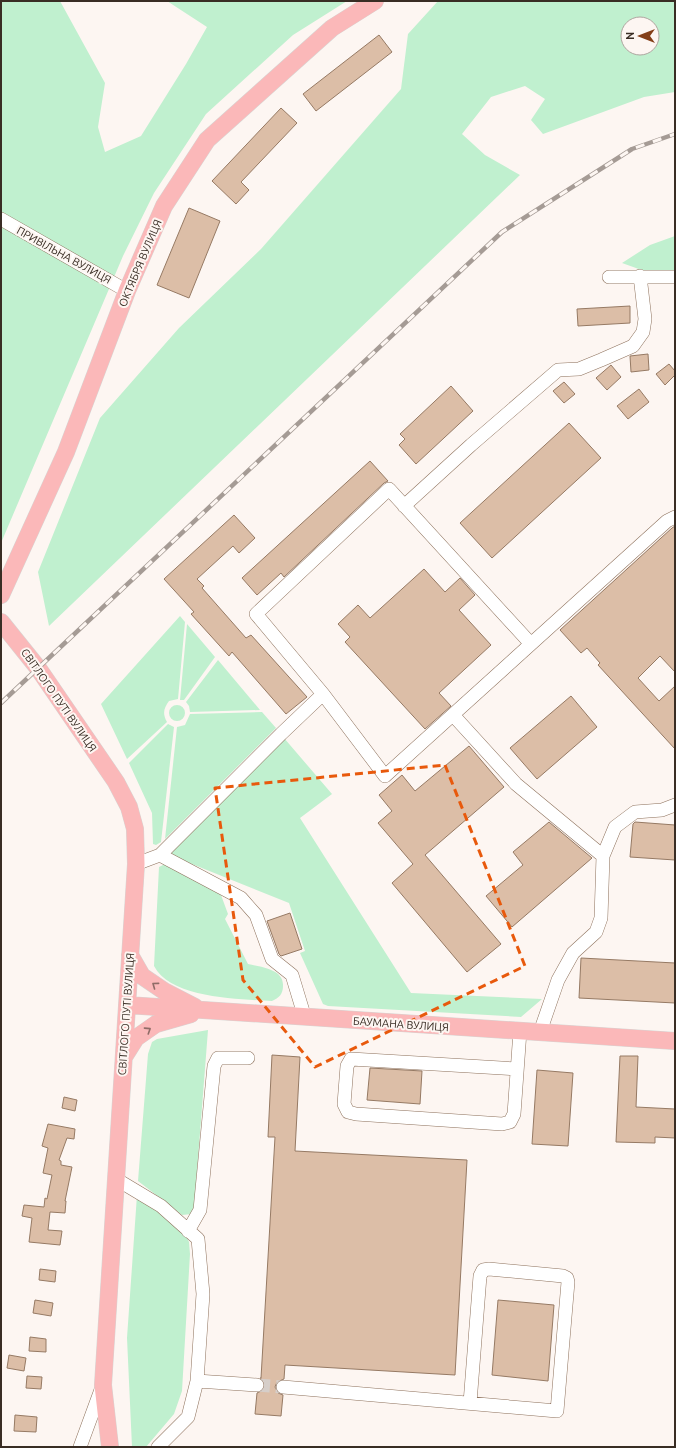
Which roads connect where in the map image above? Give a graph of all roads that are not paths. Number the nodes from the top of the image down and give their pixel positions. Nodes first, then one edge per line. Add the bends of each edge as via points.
1 (375, 1) edge
2 (1, 219) edge
3 (640, 276) junction
4 (609, 277) dead end
5 (675, 277) edge
6 (127, 290) junction
7 (404, 506) junction
8 (675, 517) edge
9 (31, 530) junction
10 (1, 566) edge
11 (1, 595) edge
12 (1, 622) edge
13 (531, 644) junction
14 (323, 694) junction
15 (453, 715) junction
16 (675, 805) edge
17 (160, 854) junction
18 (603, 856) junction
19 (136, 864) junction
20 (130, 955) junction
21 (127, 1005) junction
22 (202, 1010) junction
23 (306, 1018) junction
24 (520, 1031) junction
25 (540, 1032) junction
26 (675, 1041) edge
27 (248, 1058) dead end
28 (123, 1059) junction
29 (517, 1069) junction
30 (116, 1179) junction
31 (188, 1231) junction
32 (197, 1381) junction
33 (103, 1385) junction
34 (257, 1385) tunnel mouth
35 (283, 1387) tunnel mouth
36 (470, 1403) junction
37 (80, 1447) edge
38 (110, 1447) edge
39 (158, 1447) edge

1 - 6 main road, ОКТЯБРЯ ВУЛИЦЯ via 332,28 207,140 164,206
2 - 6 street, ПРИВІЛЬНА ВУЛИЦЯ
3 - 4 street
3 - 5 street
3 - 7 street via 645,319 643,332 633,346 579,369 558,370
6 - 9 main road, ОКТЯБРЯ ВУЛИЦЯ via 66,452
7 - 13 street
7 - 14 street via 389,489 256,614
8 - 13 street
9 - 10 main road
9 - 11 main road, ОКТЯБРЯ ВУЛИЦЯ
12 - 19 main road, СВІТЛОГО ПУТІ ВУЛИЦЯ via 38,668 116,782 135,829
13 - 15 street
14 - 15 street via 385,776
14 - 17 street
15 - 18 street via 516,784
16 - 18 street via 662,810 635,812 616,827
17 - 19 street
17 - 23 street via 241,898 256,915 272,959 292,975
18 - 25 street via 601,918 596,932 573,954 558,980
19 - 20 main road, СВІТЛОГО ПУТІ ВУЛИЦЯ
20 - 21 main road, СВІТЛОГО ПУТІ ВУЛИЦЯ
22 -> 20 main road via 164,991 142,976
21 - 22 main road, БАУМАНА ВУЛИЦЯ
21 - 28 main road, СВІТЛОГО ПУТІ ВУЛИЦЯ
22 - 23 main road, БАУМАНА ВУЛИЦЯ
28 -> 22 main road via 136,1038 156,1024
23 - 24 main road, БАУМАНА ВУЛИЦЯ
24 - 25 main road, БАУМАНА ВУЛИЦЯ
24 - 29 street
25 - 26 main road, БАУМАНА ВУЛИЦЯ
27 - 31 street via 218,1058 214,1066 200,1210
28 - 30 main road, СВІТЛОГО ПУТІ ВУЛИЦЯ
29 - 29 street via 514,1114 510,1122 502,1124 356,1114 348,1112 344,1104 347,1066 351,1059
30 - 31 street via 161,1206
30 - 33 main road, СВІТЛОГО ПУТІ ВУЛИЦЯ
31 - 32 street via 198,1239 203,1294
32 - 34 street
32 - 39 street via 188,1417
33 - 37 street
33 - 38 main road, СВІТЛОГО ПУТІ ВУЛИЦЯ
35 - 36 street
36 - 36 street via 557,1411 567,1278 483,1270 480,1276

